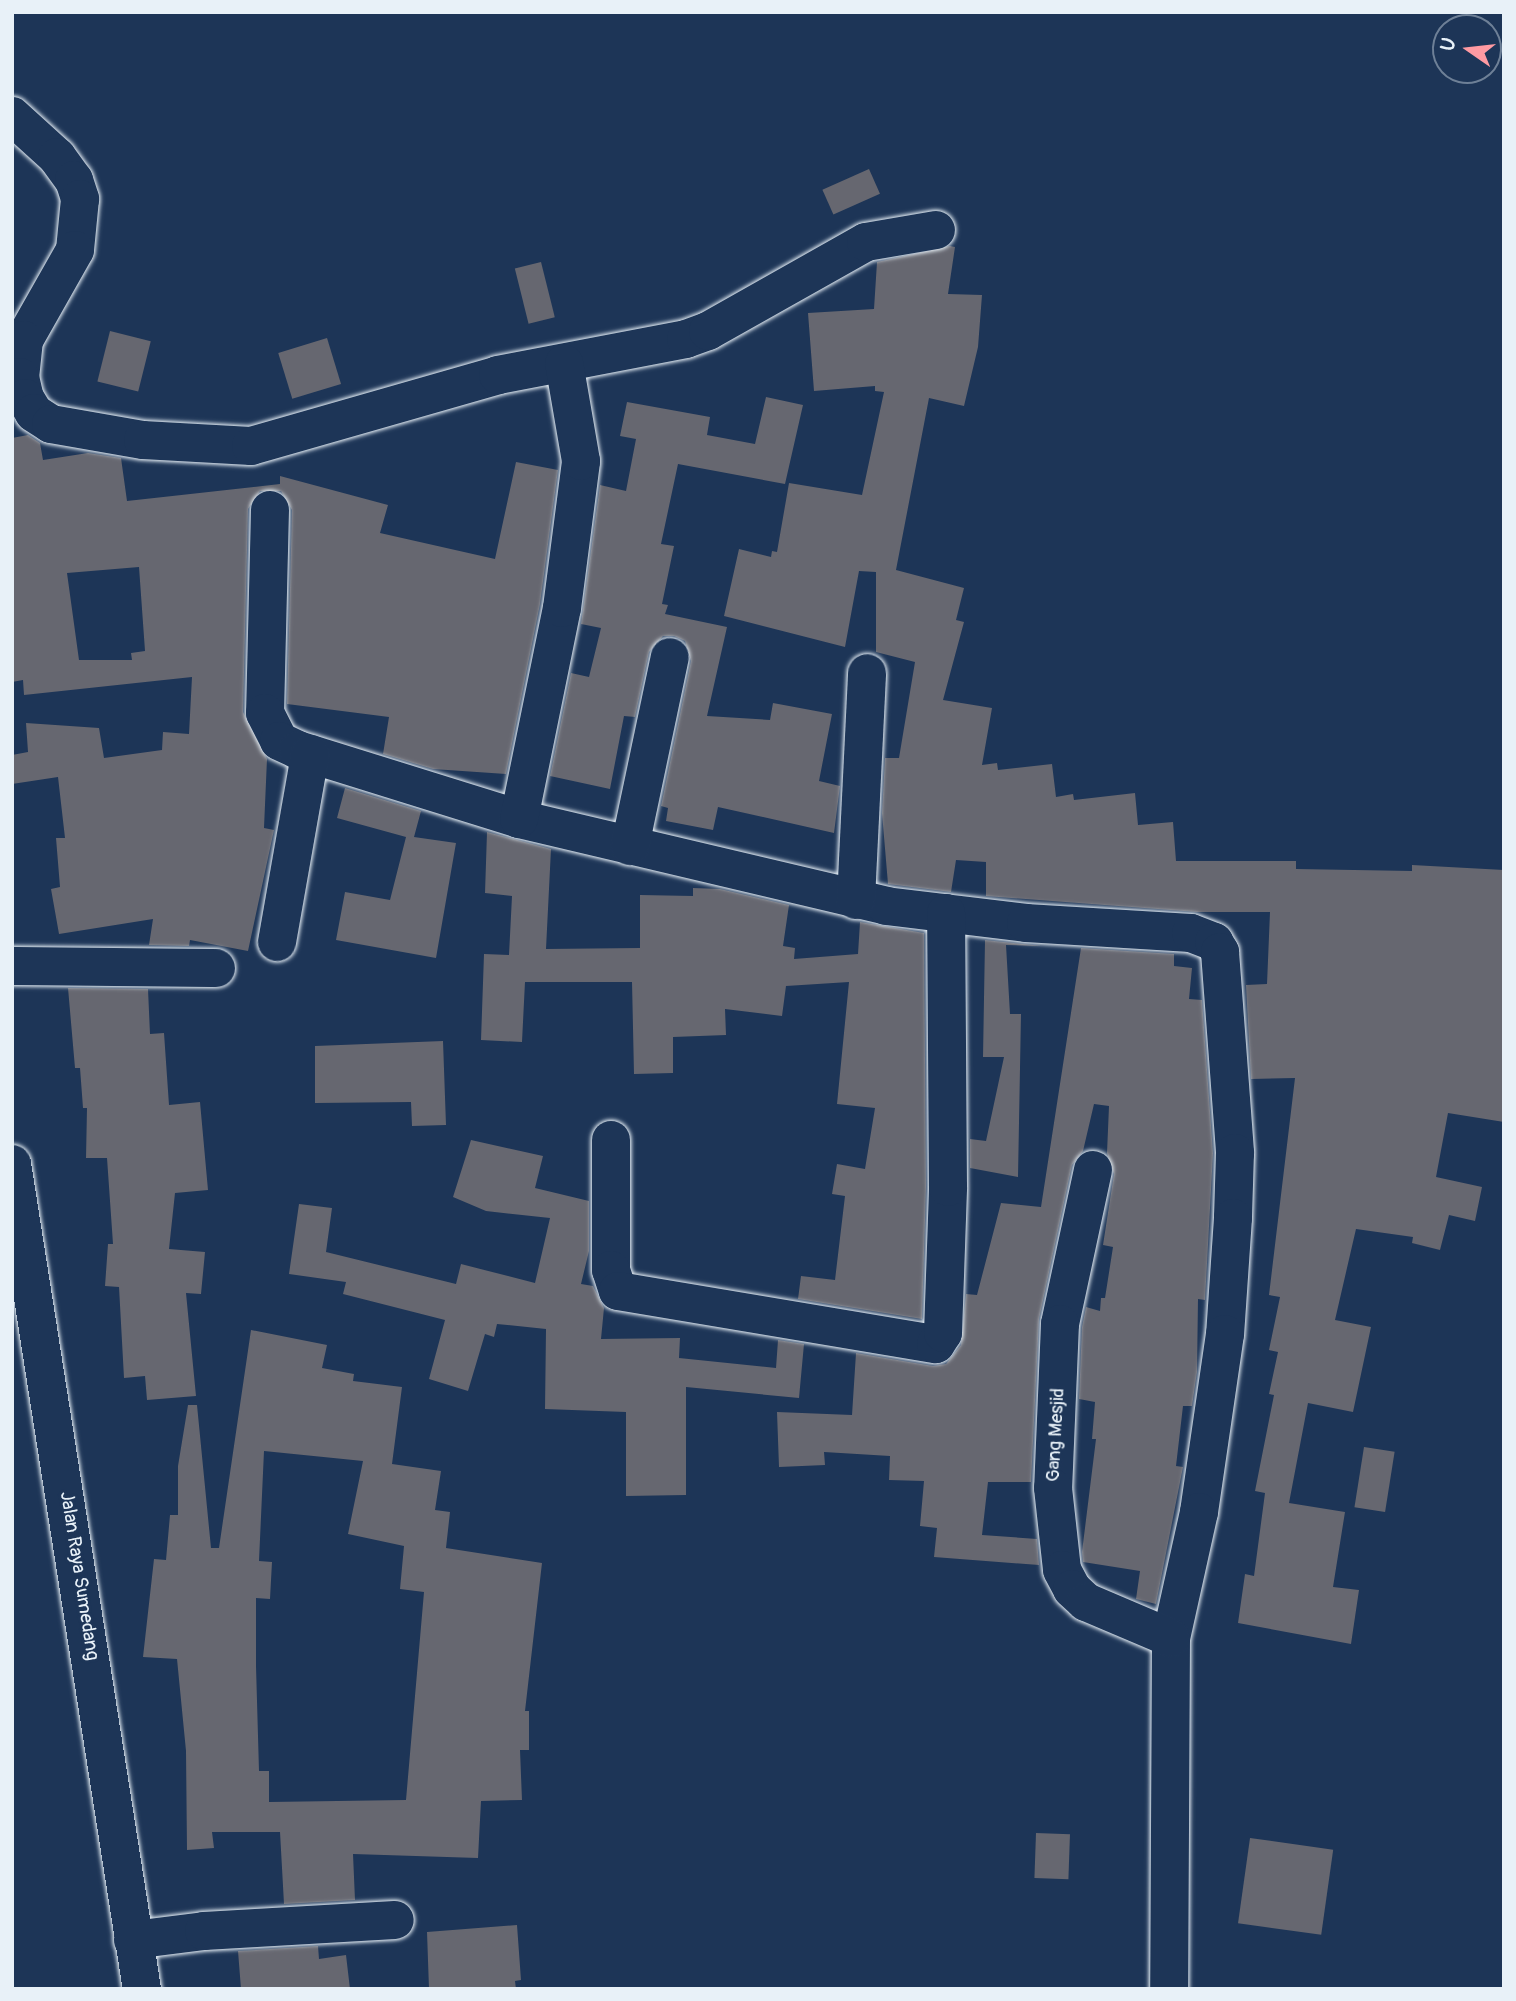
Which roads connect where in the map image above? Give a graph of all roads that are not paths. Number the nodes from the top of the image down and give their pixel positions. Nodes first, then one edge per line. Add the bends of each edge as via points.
1 (12, 116) edge
2 (936, 230) dead end
3 (564, 363) junction
4 (270, 510) dead end
5 (670, 657) dead end
6 (867, 673) dead end
7 (310, 754) junction
8 (519, 819) junction
9 (630, 846) junction
10 (856, 900) junction
11 (946, 913) junction
12 (277, 943) dead end
13 (12, 966) edge
14 (216, 968) dead end
15 (611, 1140) dead end
16 (12, 1164) edge
17 (1093, 1170) dead end
18 (1171, 1638) junction
19 (396, 1920) dead end
20 (133, 1940) junction
21 (142, 1989) edge
22 (1169, 1989) edge

1 - 3 main road via 57,157 74,180 80,199 75,250 33,317 19,358 25,398 34,413 51,424 143,440 251,446 498,375
2 - 3 main road via 866,242 708,331
3 - 8 main road via 581,461 562,608
4 - 7 main road via 265,713 279,741
5 - 9 main road
6 - 10 main road
7 - 8 main road
7 - 12 main road
8 - 9 main road
9 - 10 main road
10 - 11 main road
11 - 15 main road via 948,1187 943,1333 936,1344 618,1291 611,1270
11 - 18 main road via 1191,933 1214,942 1220,951 1235,1153 1229,1277 1199,1513
13 - 14 main road
16 - 20 main road, Jalan Raya Sumedang
17 - 18 main road, Gang Mesjid via 1060,1324 1053,1488 1062,1570 1086,1602
18 - 22 main road
19 - 20 main road via 204,1931
20 - 21 main road, Jalan Raya Sumedang

